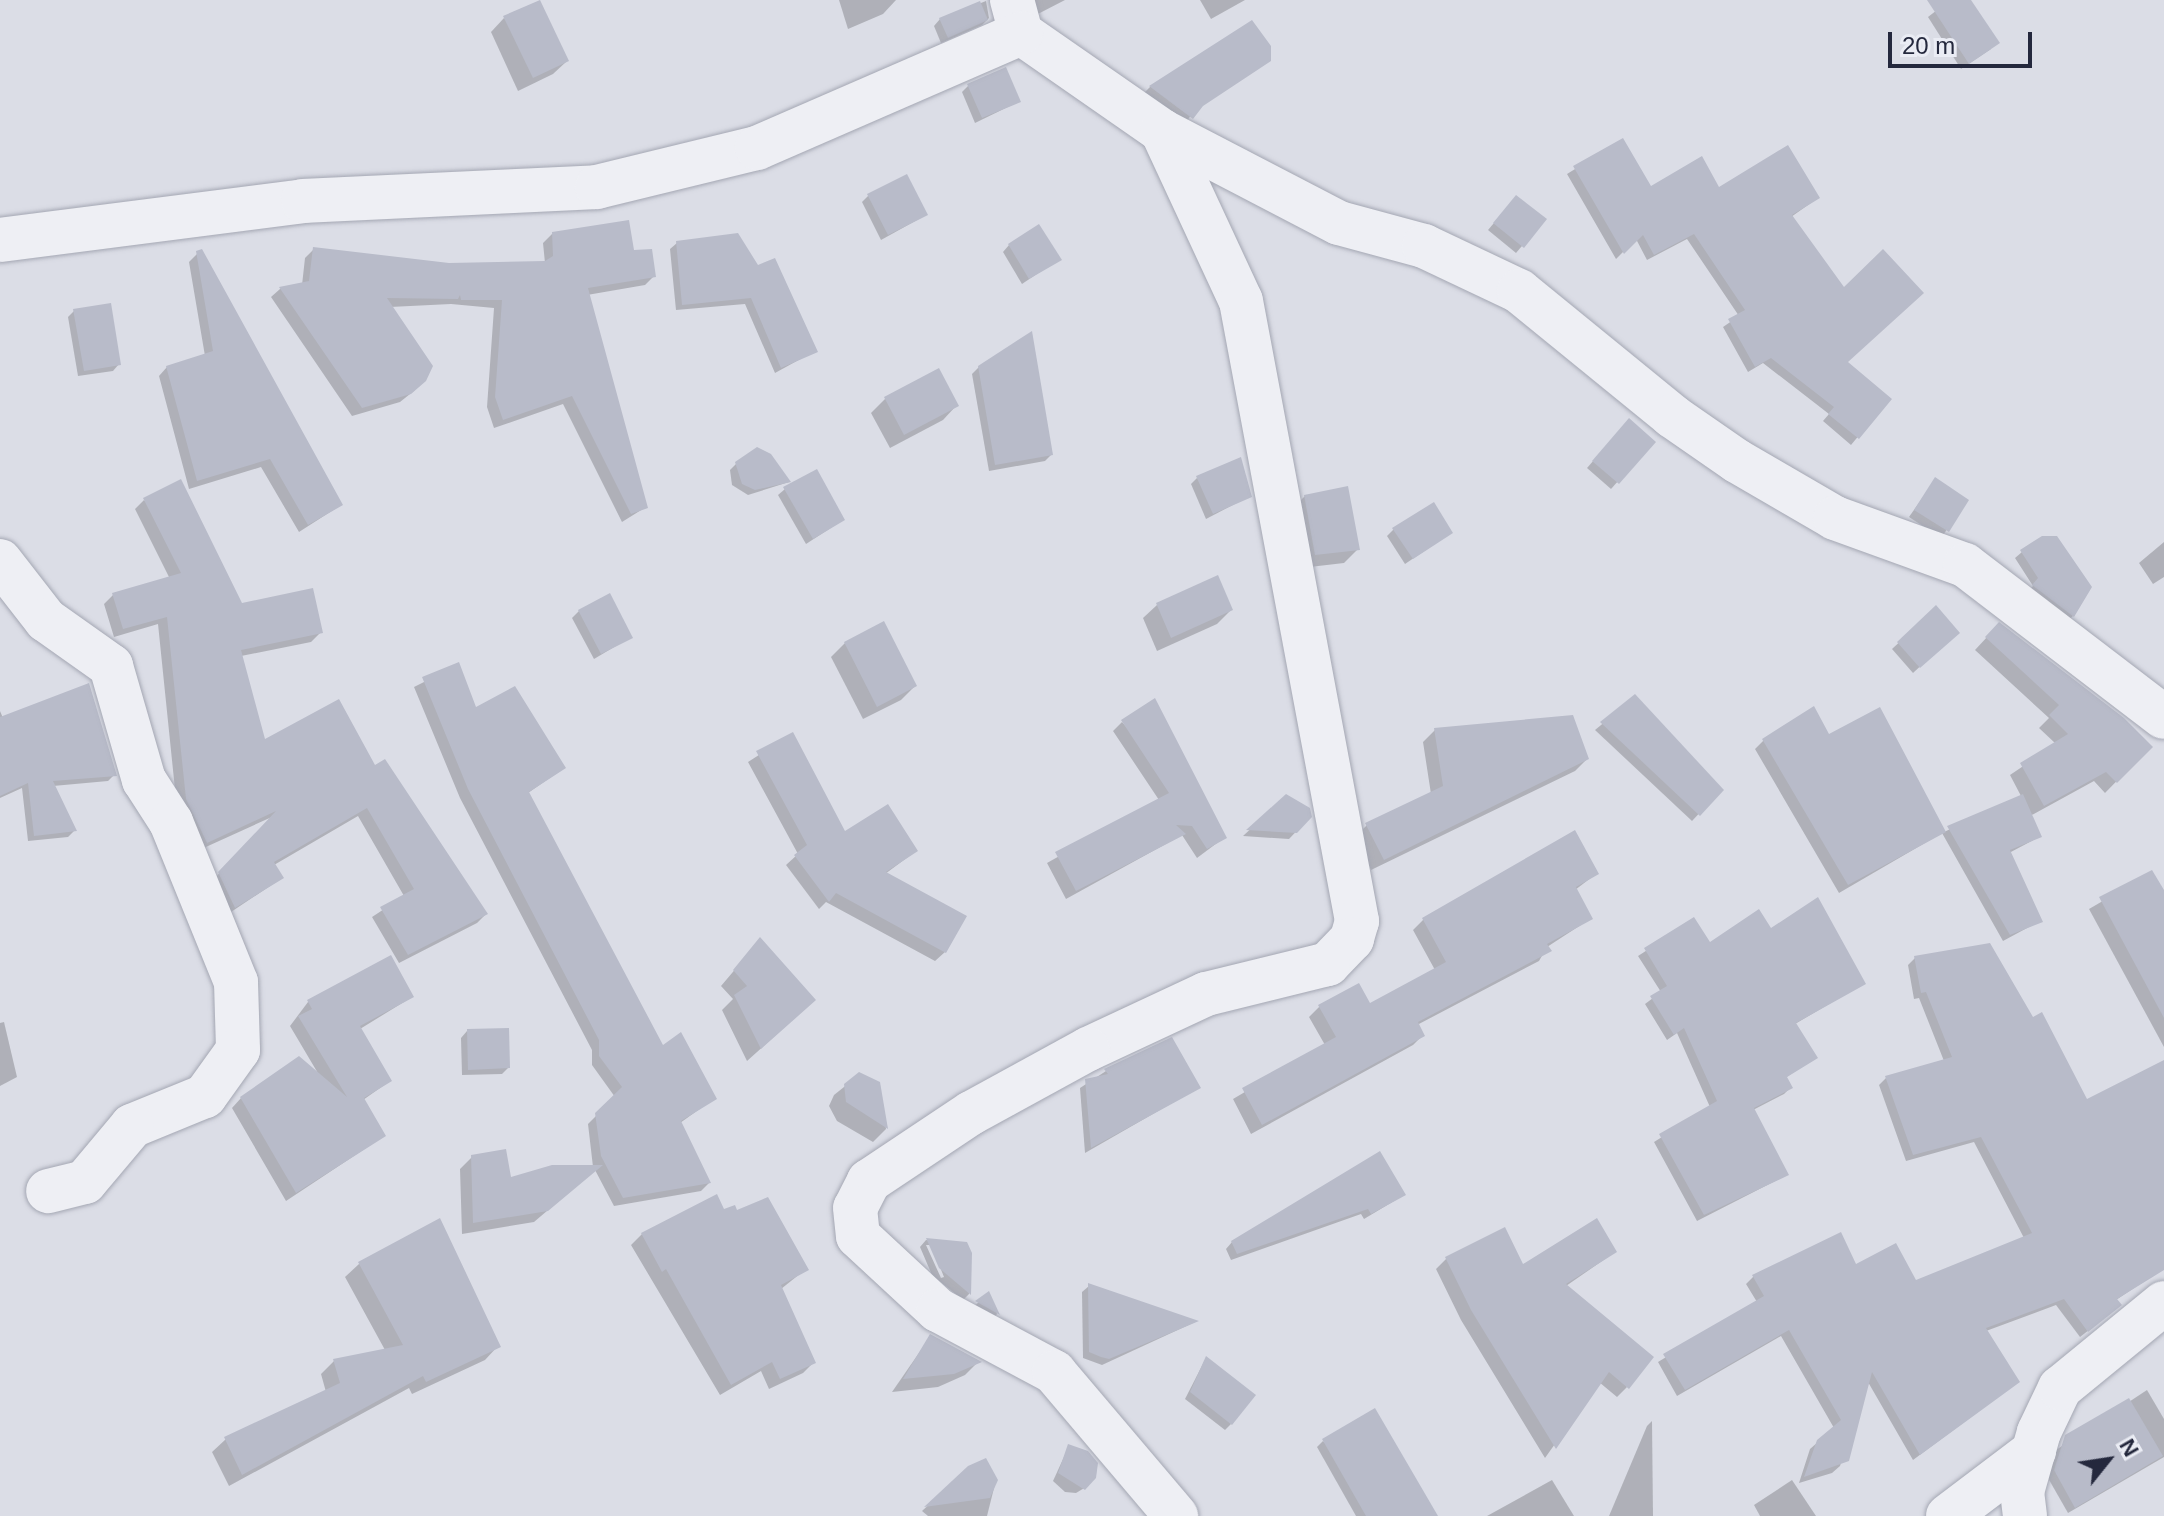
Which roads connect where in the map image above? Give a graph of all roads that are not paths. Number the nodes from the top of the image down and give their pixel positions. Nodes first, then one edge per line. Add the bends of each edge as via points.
1 (1017, 17) edge
2 (1162, 131) junction
3 (0, 240) edge
4 (0, 561) edge
5 (2164, 717) edge
6 (48, 1191) dead end
7 (2164, 1303) edge
8 (2034, 1451) junction
9 (1176, 1516) edge
10 (1948, 1516) edge
11 (2025, 1516) edge

1 - 2 street
1 - 3 street via 757,148 597,187 303,201
2 - 5 street via 1339,223 1424,246 1519,291 1672,416 1737,461 1835,518 1965,565
2 - 9 street via 1241,301 1357,921 1352,939 1328,964 1206,994 1088,1049 971,1113 869,1181 855,1208 858,1236 938,1310 1054,1372
4 - 6 street via 46,620 111,666 144,780 171,822 236,982 238,1050 205,1096 132,1126 85,1182
7 - 8 street via 2060,1388
8 - 10 street
8 - 11 street via 2022,1492

